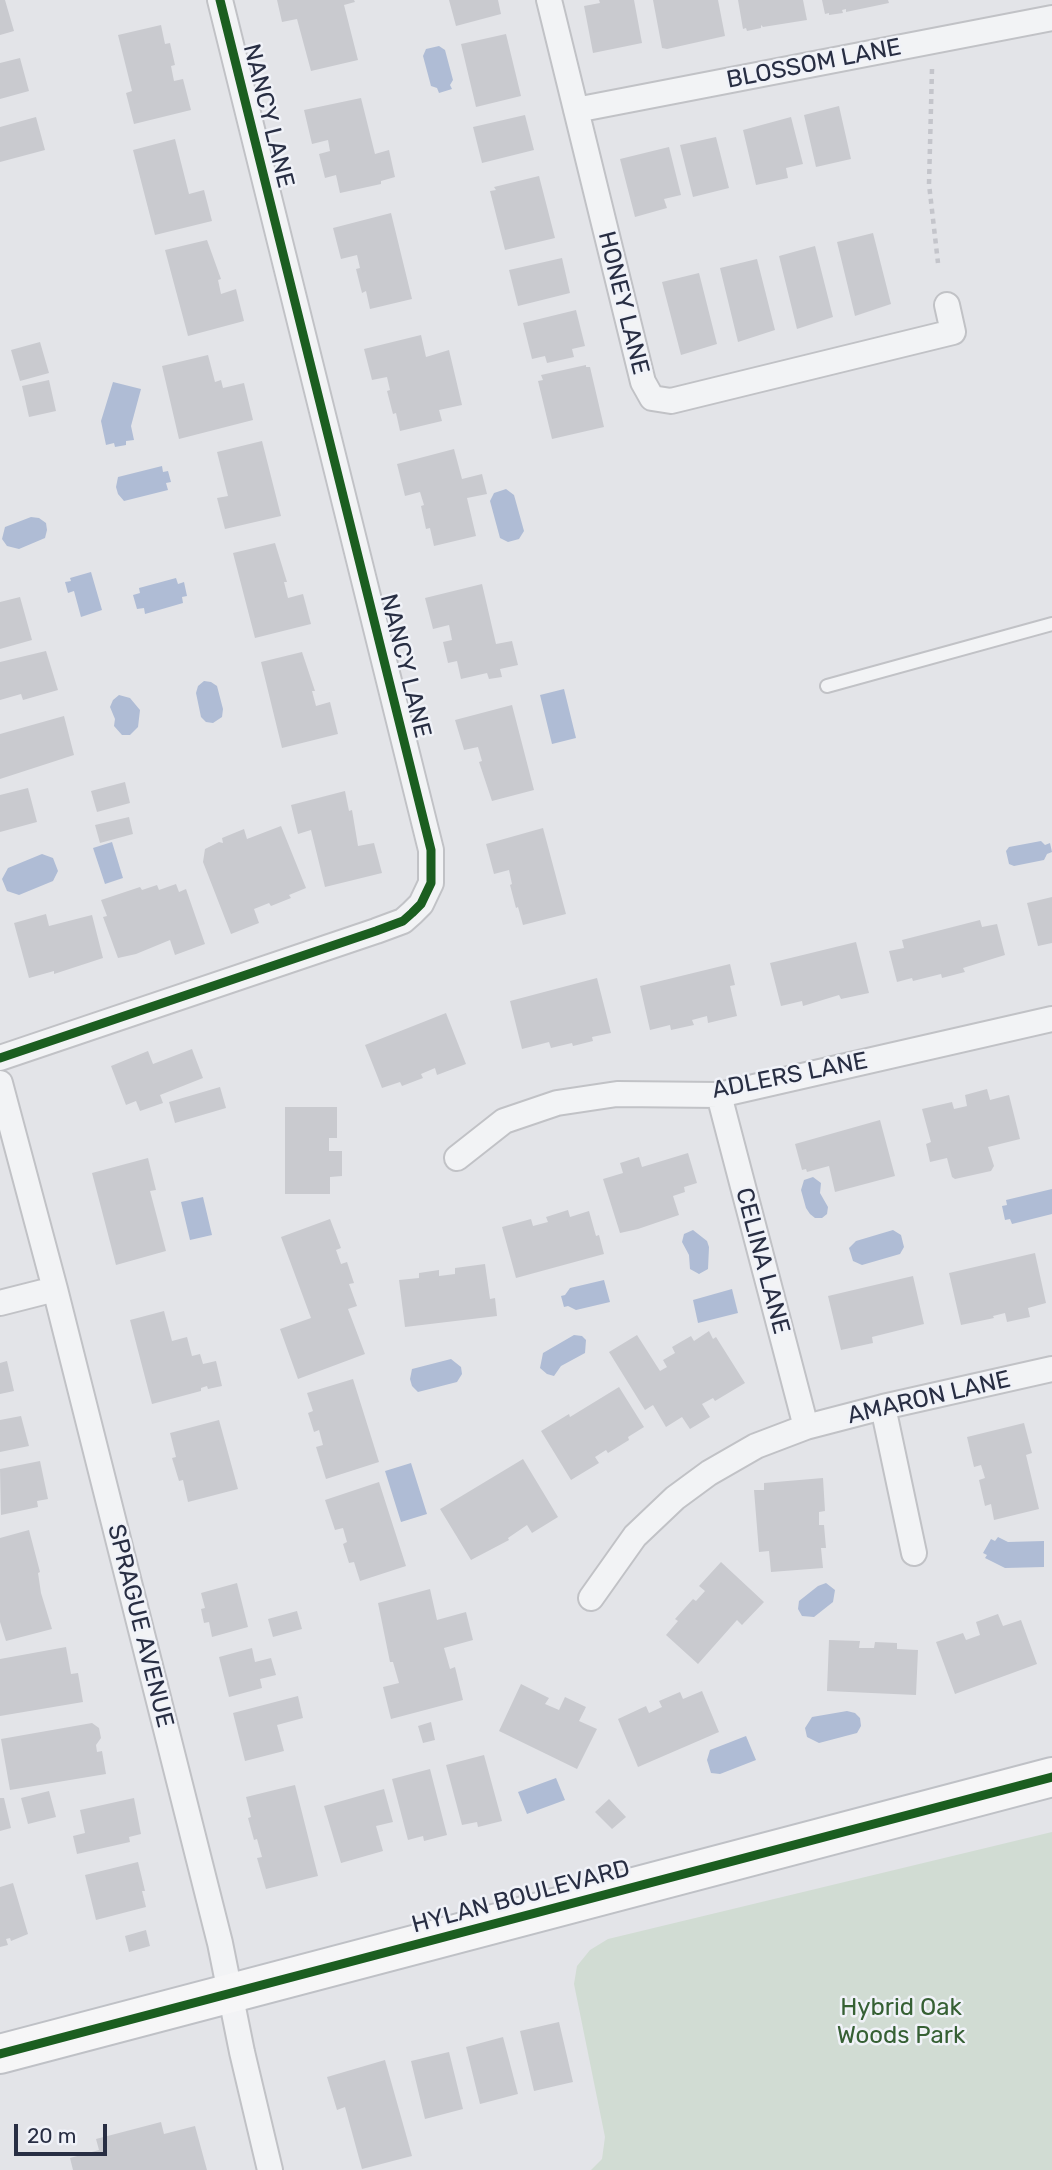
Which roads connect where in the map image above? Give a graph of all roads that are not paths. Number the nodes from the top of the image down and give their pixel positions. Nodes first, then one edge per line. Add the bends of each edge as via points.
1 (220, 0) edge
2 (549, 0) edge
3 (1052, 18) edge
4 (576, 110) junction
5 (947, 305) dead end
6 (1052, 624) edge
7 (827, 686) dead end
8 (1052, 1019) edge
9 (0, 1058) edge
10 (0, 1083) edge
11 (719, 1095) junction
12 (457, 1158) dead end
13 (55, 1289) junction
14 (0, 1303) edge
15 (1052, 1370) edge
16 (883, 1407) junction
17 (806, 1427) junction
18 (914, 1552) dead end
19 (591, 1598) dead end
20 (1052, 1777) edge
21 (230, 1994) junction
22 (0, 2054) edge
23 (270, 2170) edge

1 - 9 street, NANCY LANE via 431,850 431,883 411,913 376,932
2 - 4 street, HONEY LANE
3 - 4 street, BLOSSOM LANE
4 - 5 street, HONEY LANE via 643,382 652,398 671,401 953,332
6 - 7 lane
8 - 11 street, ADLERS LANE
10 - 13 street, SPRAGUE AVENUE
11 - 12 street, ADLERS LANE via 617,1094 557,1103 504,1121
11 - 17 street, CELINA LANE
13 - 14 street
13 - 21 street, SPRAGUE AVENUE
15 - 16 street, AMARON LANE
16 - 17 street, AMARON LANE
16 - 18 street
17 - 19 street, AMARON LANE via 756,1446 675,1498 635,1536
20 - 21 main road, HYLAN BOULEVARD
21 - 22 main road, HYLAN BOULEVARD
21 - 23 street, SPRAGUE AVENUE

